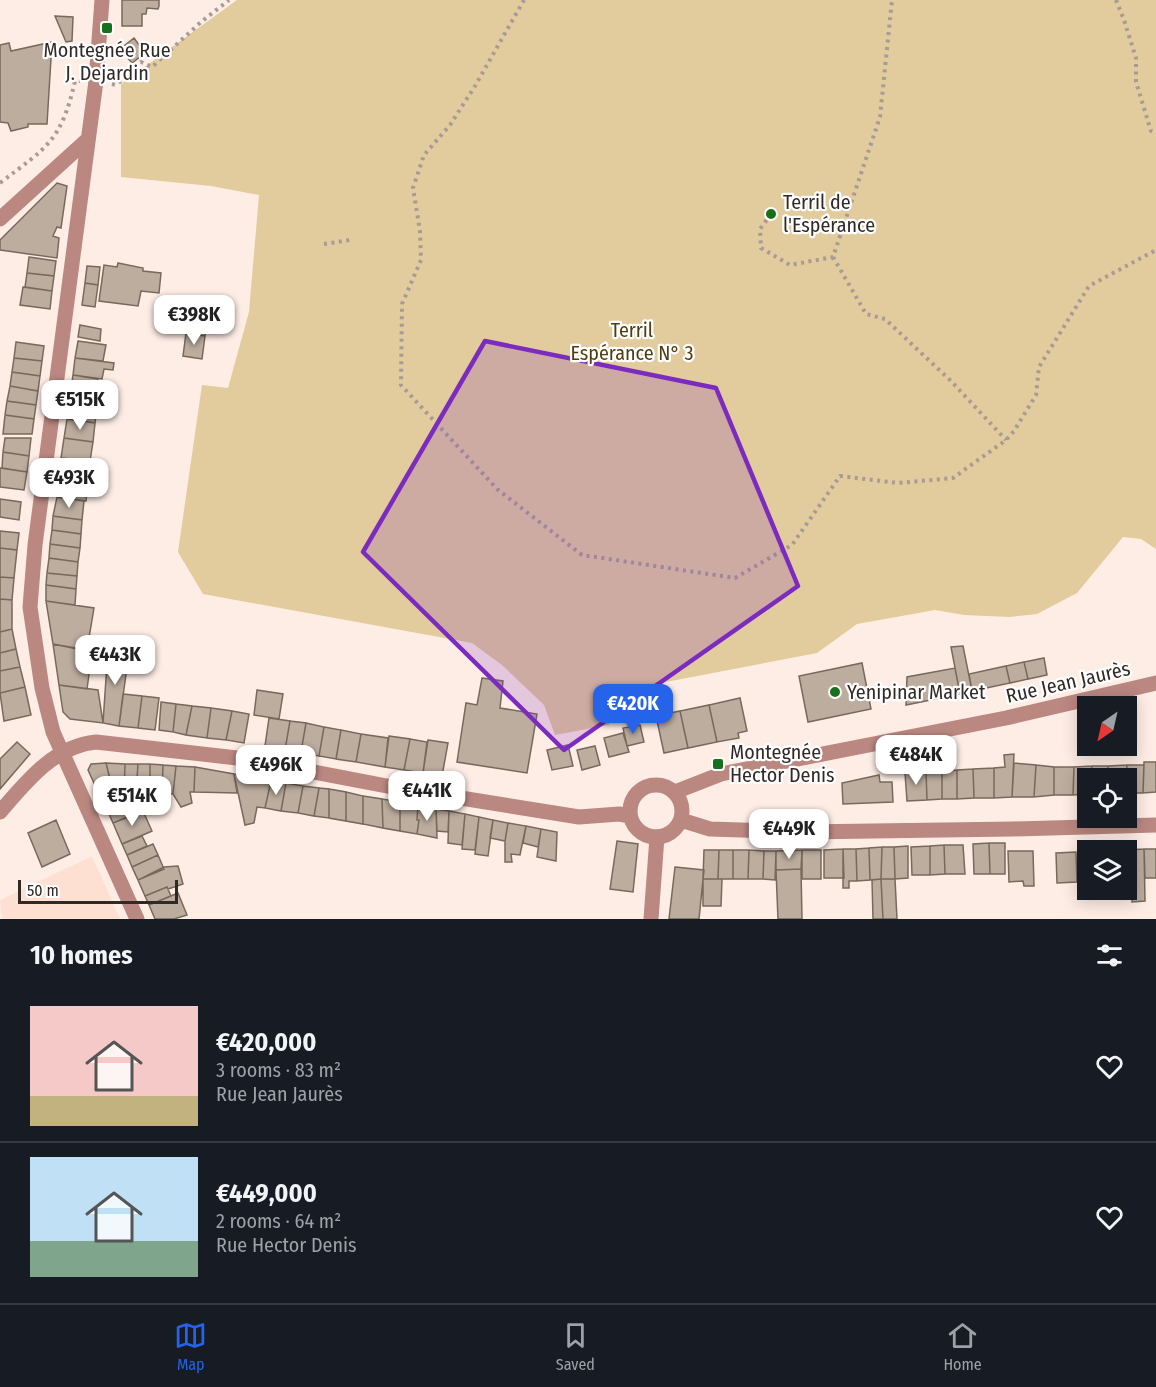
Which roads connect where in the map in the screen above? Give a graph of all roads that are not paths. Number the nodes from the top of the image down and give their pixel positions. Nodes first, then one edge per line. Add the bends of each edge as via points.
1 (102, 0) edge
2 (87, 140) junction
3 (0, 219) edge
4 (1156, 682) edge
5 (61, 752) junction
6 (675, 792) junction
7 (0, 812) edge
8 (630, 816) junction
9 (681, 820) junction
10 (1156, 825) edge
11 (657, 837) junction
12 (137, 919) edge
13 (651, 919) edge

1 - 2 street
2 - 3 street
2 - 5 street via 30,607 42,688
4 - 6 street, Rue Jean Jaurès via 1006,718 721,774
5 - 7 street
5 - 8 street via 96,742 160,748 246,759 579,817
5 - 12 street
6 - 8 street via 657,784 646,786 632,798
6 - 9 street via 682,805
8 - 11 street via 640,832
9 - 10 street via 710,829 803,832
9 - 11 street via 675,830
11 - 13 street

